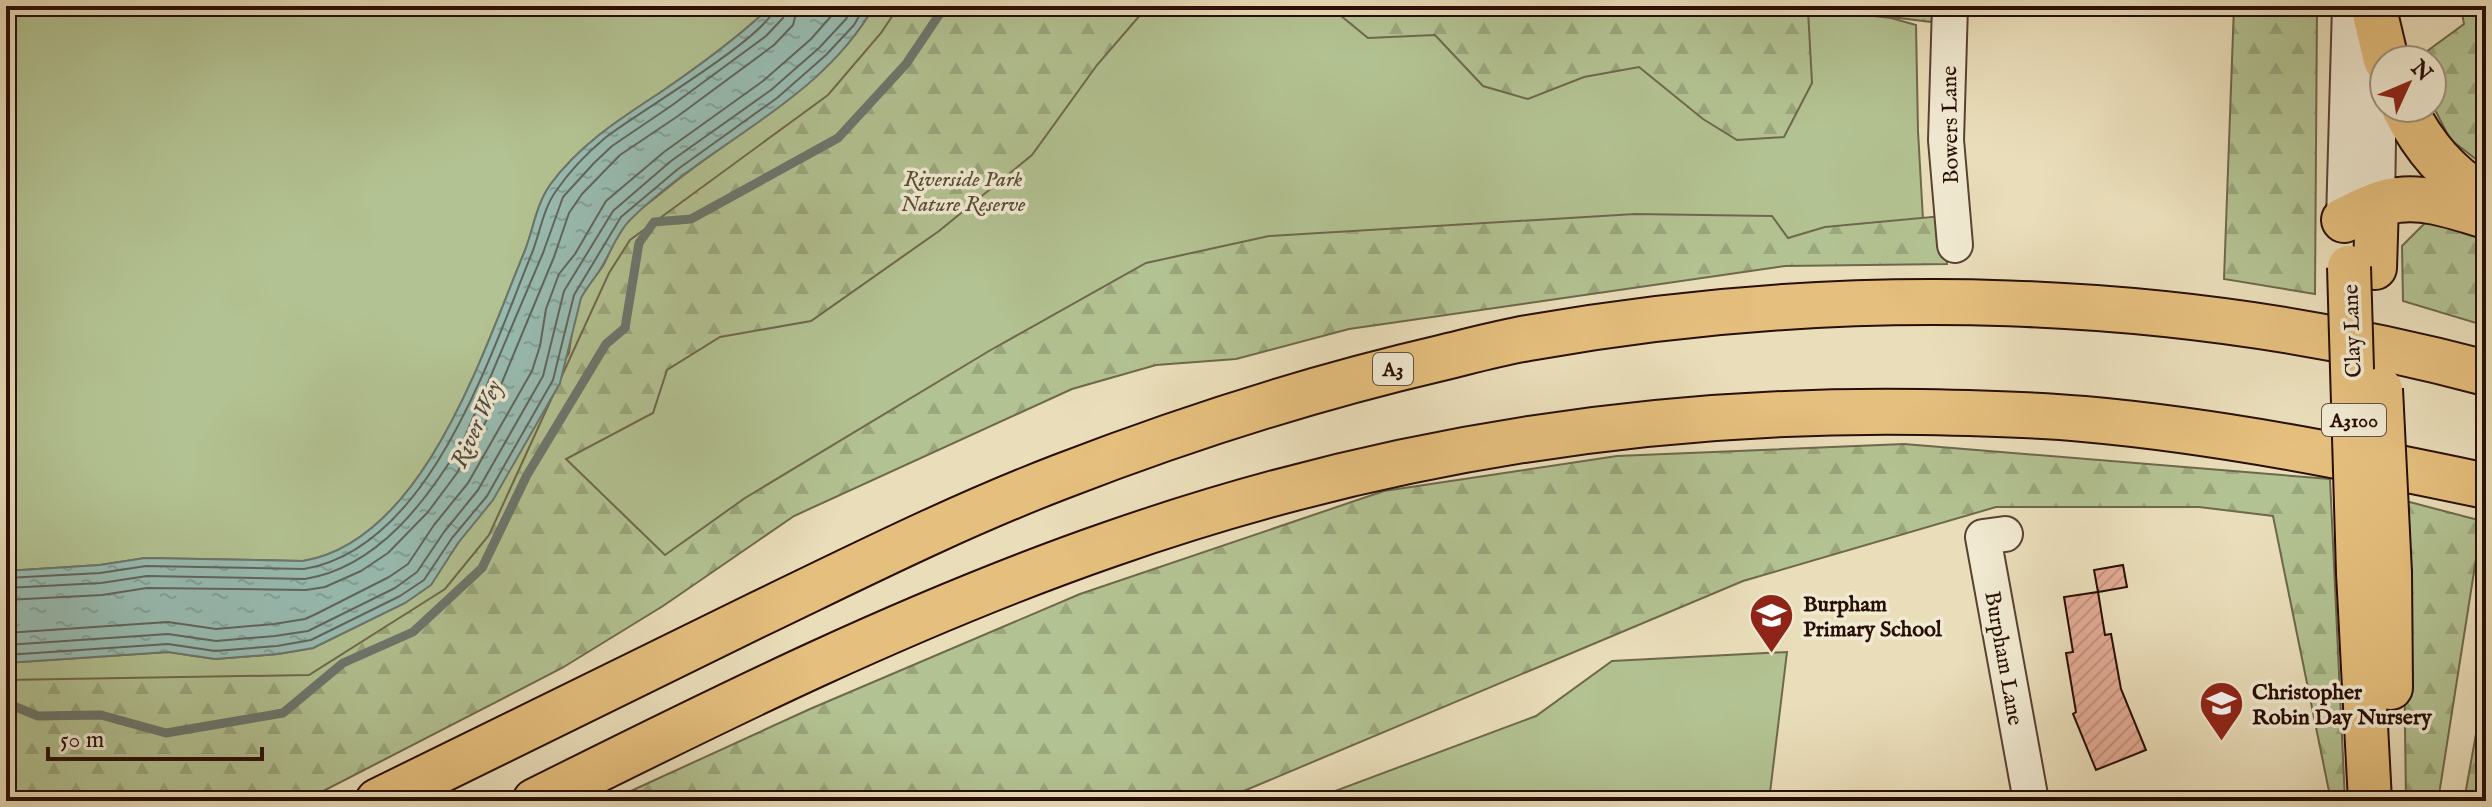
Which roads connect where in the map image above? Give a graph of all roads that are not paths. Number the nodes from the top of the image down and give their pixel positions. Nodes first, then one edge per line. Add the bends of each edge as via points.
1 (1950, 6) edge
2 (2368, 10) edge
3 (2380, 44) edge
4 (2414, 124) edge
5 (2486, 198) edge
6 (2361, 213) junction
7 (2486, 216) edge
8 (1955, 245) dead end
9 (2486, 373) edge
10 (2486, 486) edge
11 (2005, 534) dead end
12 (2374, 573) junction
13 (378, 801) edge
14 (535, 801) edge
15 (2031, 801) edge
16 (2370, 801) edge
17 (2391, 801) edge

1 - 8 street, Bowers Lane via 1946,140
2 - 3 highway
2 - 6 street, Clay Lane via 2379,72
4 - 5 highway via 2454,177
6 - 7 highway via 2399,200 2440,203
6 - 12 main road, Clay Lane / A3100, bridge
9 - 13 highway, A3 via 2298,332 2171,314 2044,306 1907,302 1766,308 1524,339 1371,374 1055,479 893,549
10 - 14 highway via 2188,432 1967,413 1716,417 1494,444 1337,476 1211,511 1067,560 861,644
11 - 15 street, Burpham Lane via 1983,537
12 - 16 main road, Clay Lane / A3100
12 - 17 main road, Clay Lane / A3100

